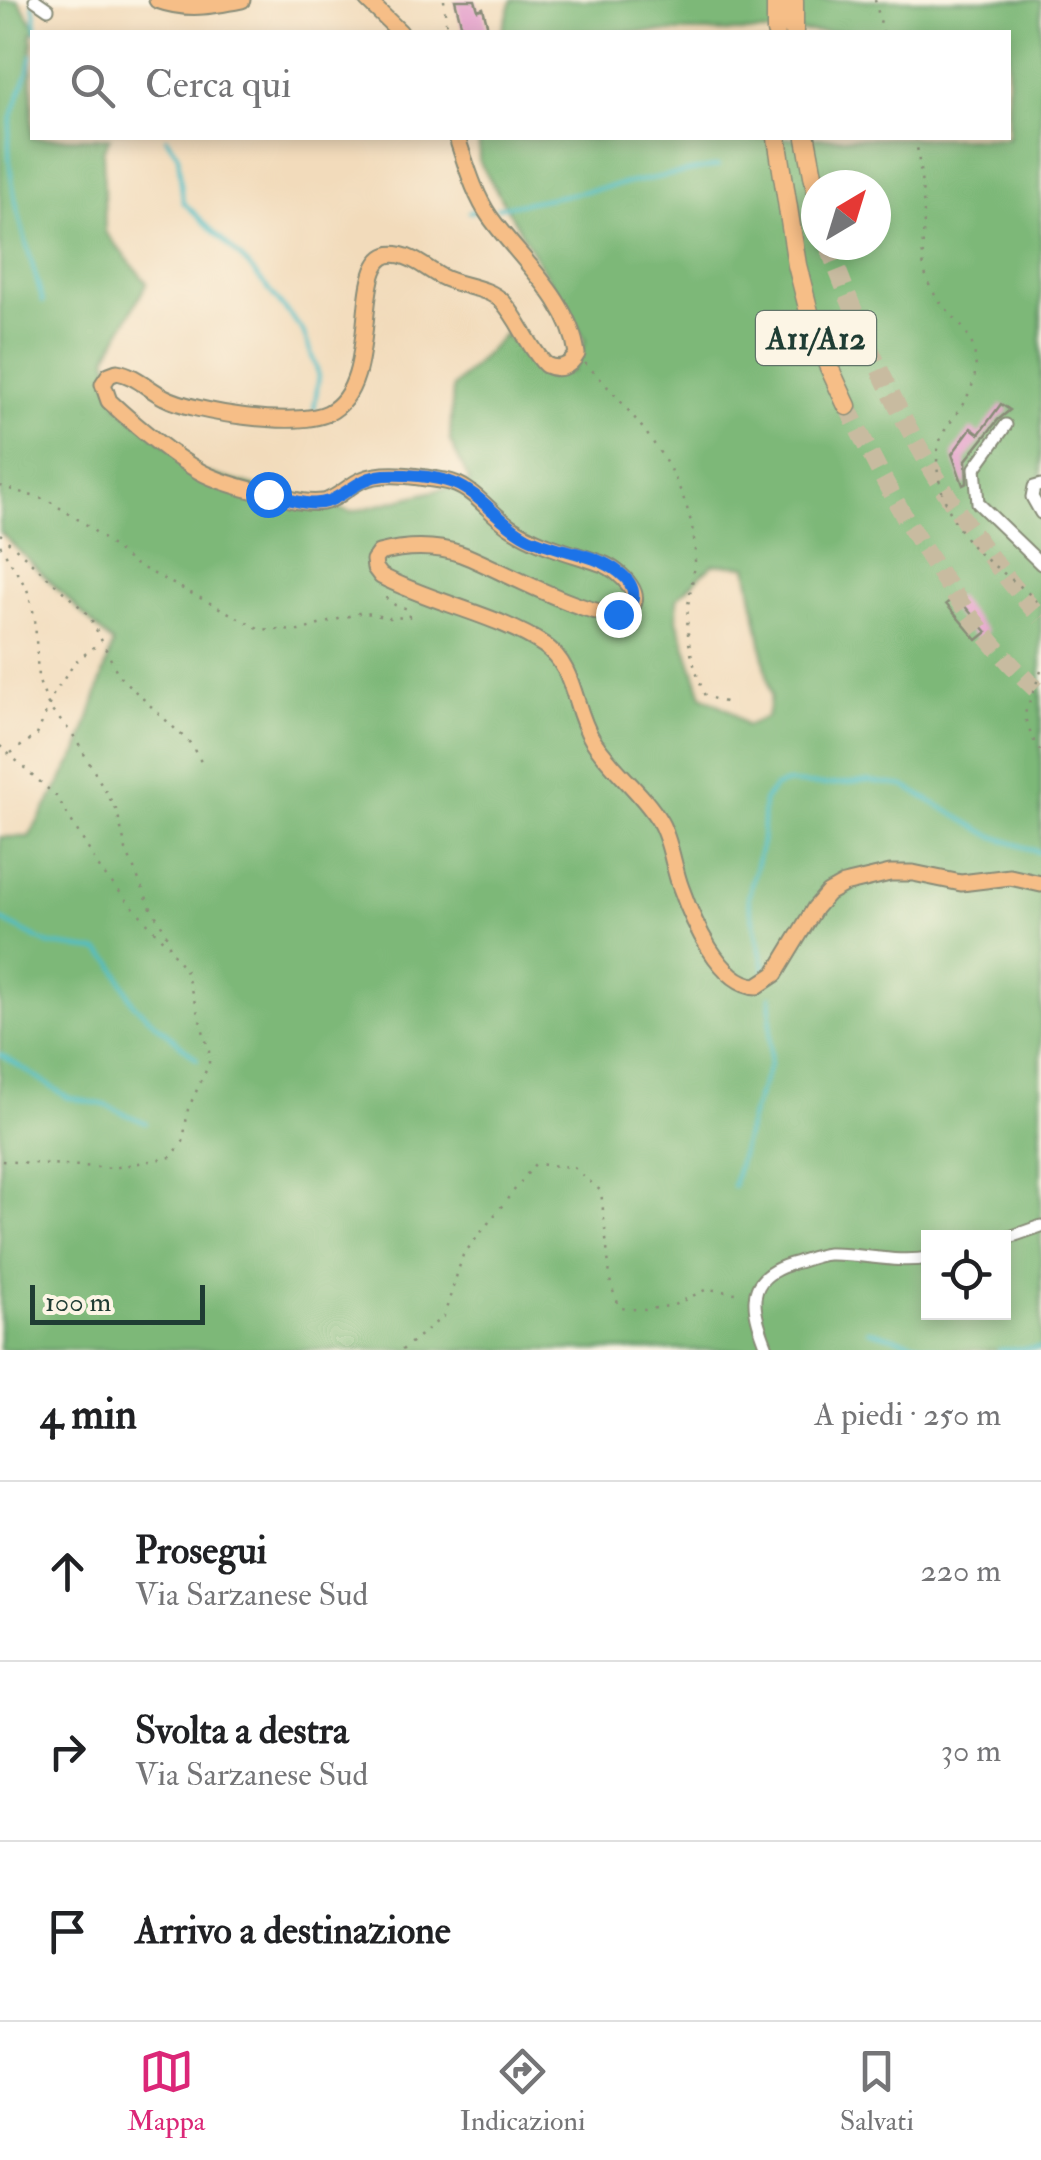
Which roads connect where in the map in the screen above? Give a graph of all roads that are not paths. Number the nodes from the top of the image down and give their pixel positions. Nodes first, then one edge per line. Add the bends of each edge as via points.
1 (35, 0) edge
2 (158, 0) edge
3 (242, 0) edge
4 (366, 0) edge
5 (776, 0) edge
6 (794, 0) edge
7 (48, 9) dead end
8 (398, 30) edge
9 (776, 30) edge
10 (794, 30) edge
11 (459, 140) edge
12 (777, 140) edge
13 (806, 140) edge
14 (812, 170) edge
15 (846, 406) tunnel mouth
16 (1006, 425) dead end
17 (1041, 485) edge
18 (1041, 513) edge
19 (1041, 564) edge
20 (1041, 884) edge
21 (1041, 1226) edge
22 (1011, 1237) edge
23 (921, 1258) edge
24 (768, 1350) edge

1 - 7 street
2 - 3 main road via 208,7
4 - 8 main road
5 - 9 highway
6 - 10 highway
11 - 20 main road via 488,214 533,268 572,332 577,354 568,366 546,365 501,300 394,254 371,268 362,362 347,396 330,412 310,418 211,412 166,398 124,373 106,378 109,401 202,472 308,503 329,501 364,479 385,475 449,482 472,492 527,537 619,572 634,590 634,601 618,614 536,588 459,553 411,546 374,560 381,576 544,645 566,668 593,741 661,824 706,942 730,975 749,986 776,974 815,908 844,884 890,873
12 - 15 highway, A11/A12 via 816,339
13 - 14 highway
16 - 19 street via 975,468 978,503
17 - 18 street via 1032,497
21 - 22 street
23 - 24 street via 825,1254 762,1277 754,1296

